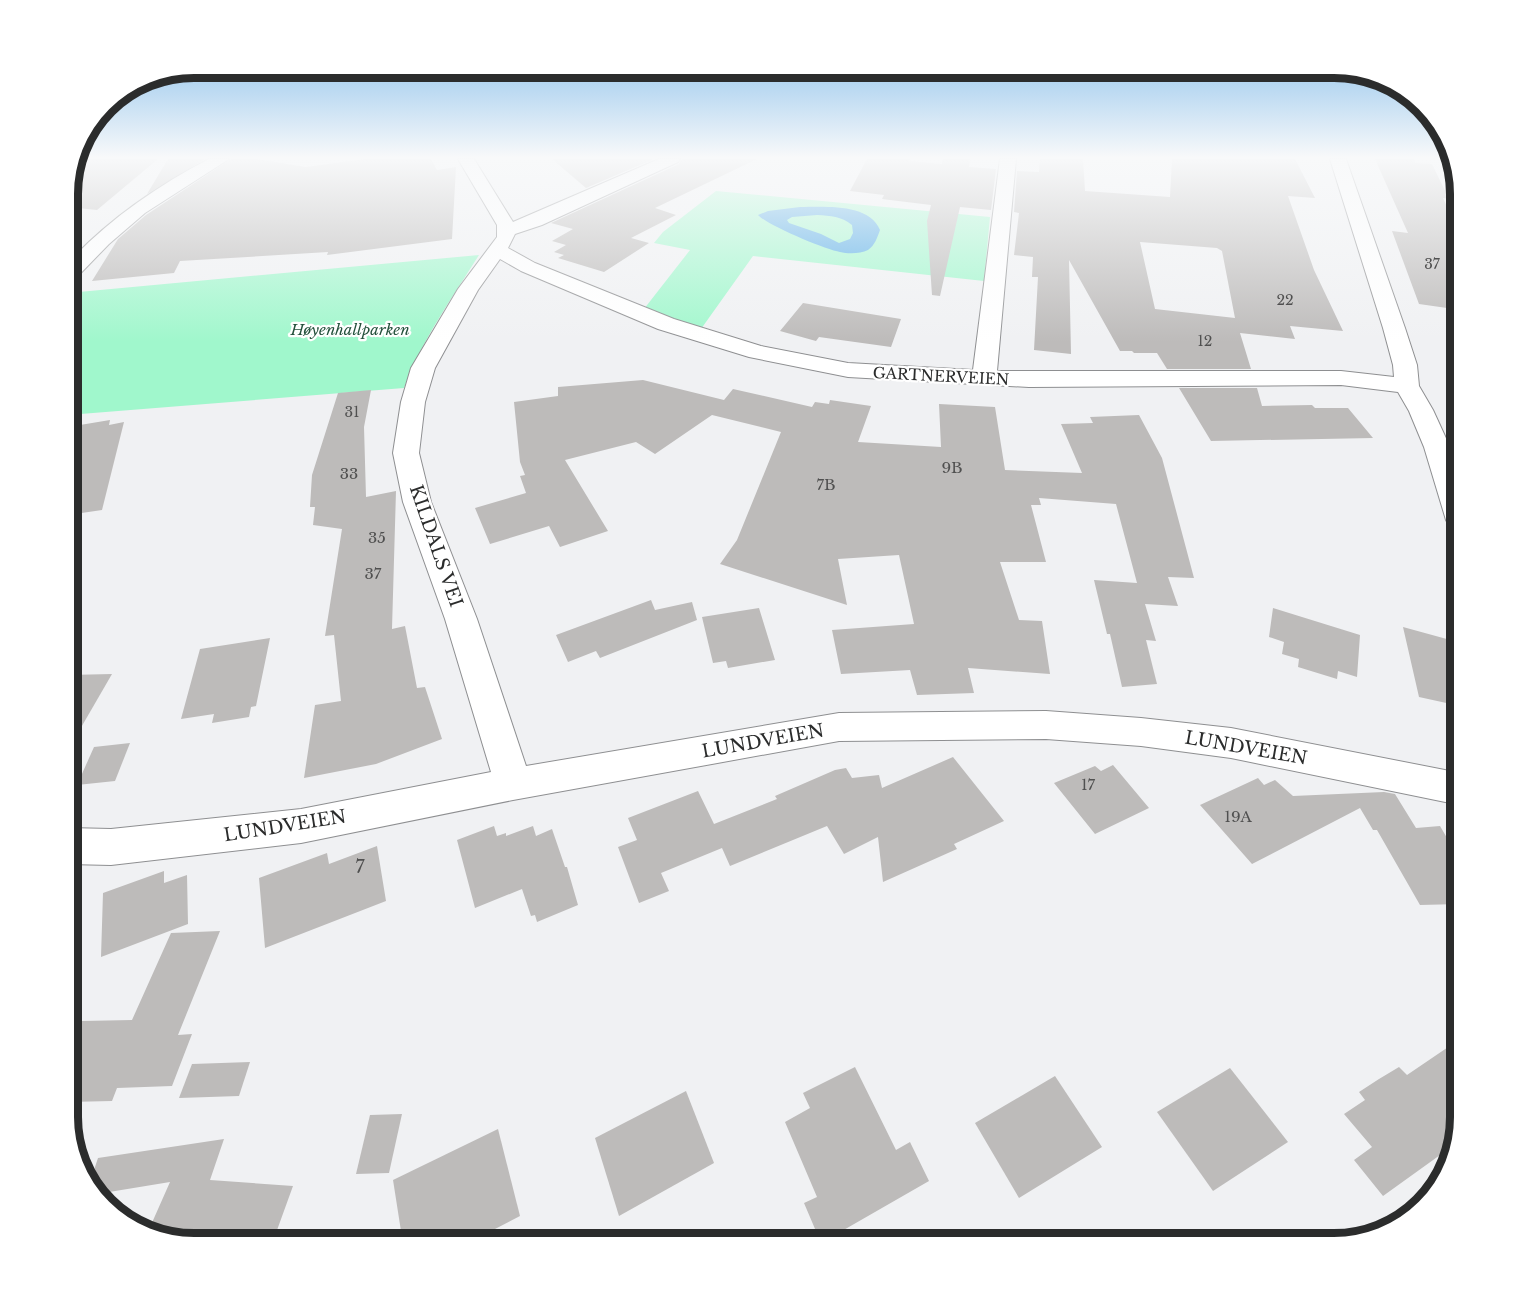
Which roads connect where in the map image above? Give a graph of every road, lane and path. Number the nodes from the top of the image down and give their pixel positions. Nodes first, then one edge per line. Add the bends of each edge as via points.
1 (125, 220) edge
2 (493, 220) edge
3 (537, 220) edge
4 (1000, 220) edge
5 (1358, 220) edge
6 (502, 240) junction
7 (78, 263) edge
8 (984, 379) junction
9 (1407, 386) junction
10 (1449, 448) edge
11 (513, 784) junction
12 (1450, 787) edge
13 (78, 846) edge

1 - 7 street
2 - 6 street
3 - 6 street
4 - 8 street
5 - 9 street via 1405,365
6 - 8 street, GARTNERVEIEN via 528,267 643,316 757,352 848,369
6 - 11 street, KILDALS VEI via 468,289 423,368 413,402 406,453 417,502 461,619
8 - 9 street, GARTNERVEIEN via 1341,378
9 - 10 street
11 - 12 street, LUNDVEIEN via 839,727 1046,725 1232,743
11 - 13 street, LUNDVEIEN via 301,826 111,848

